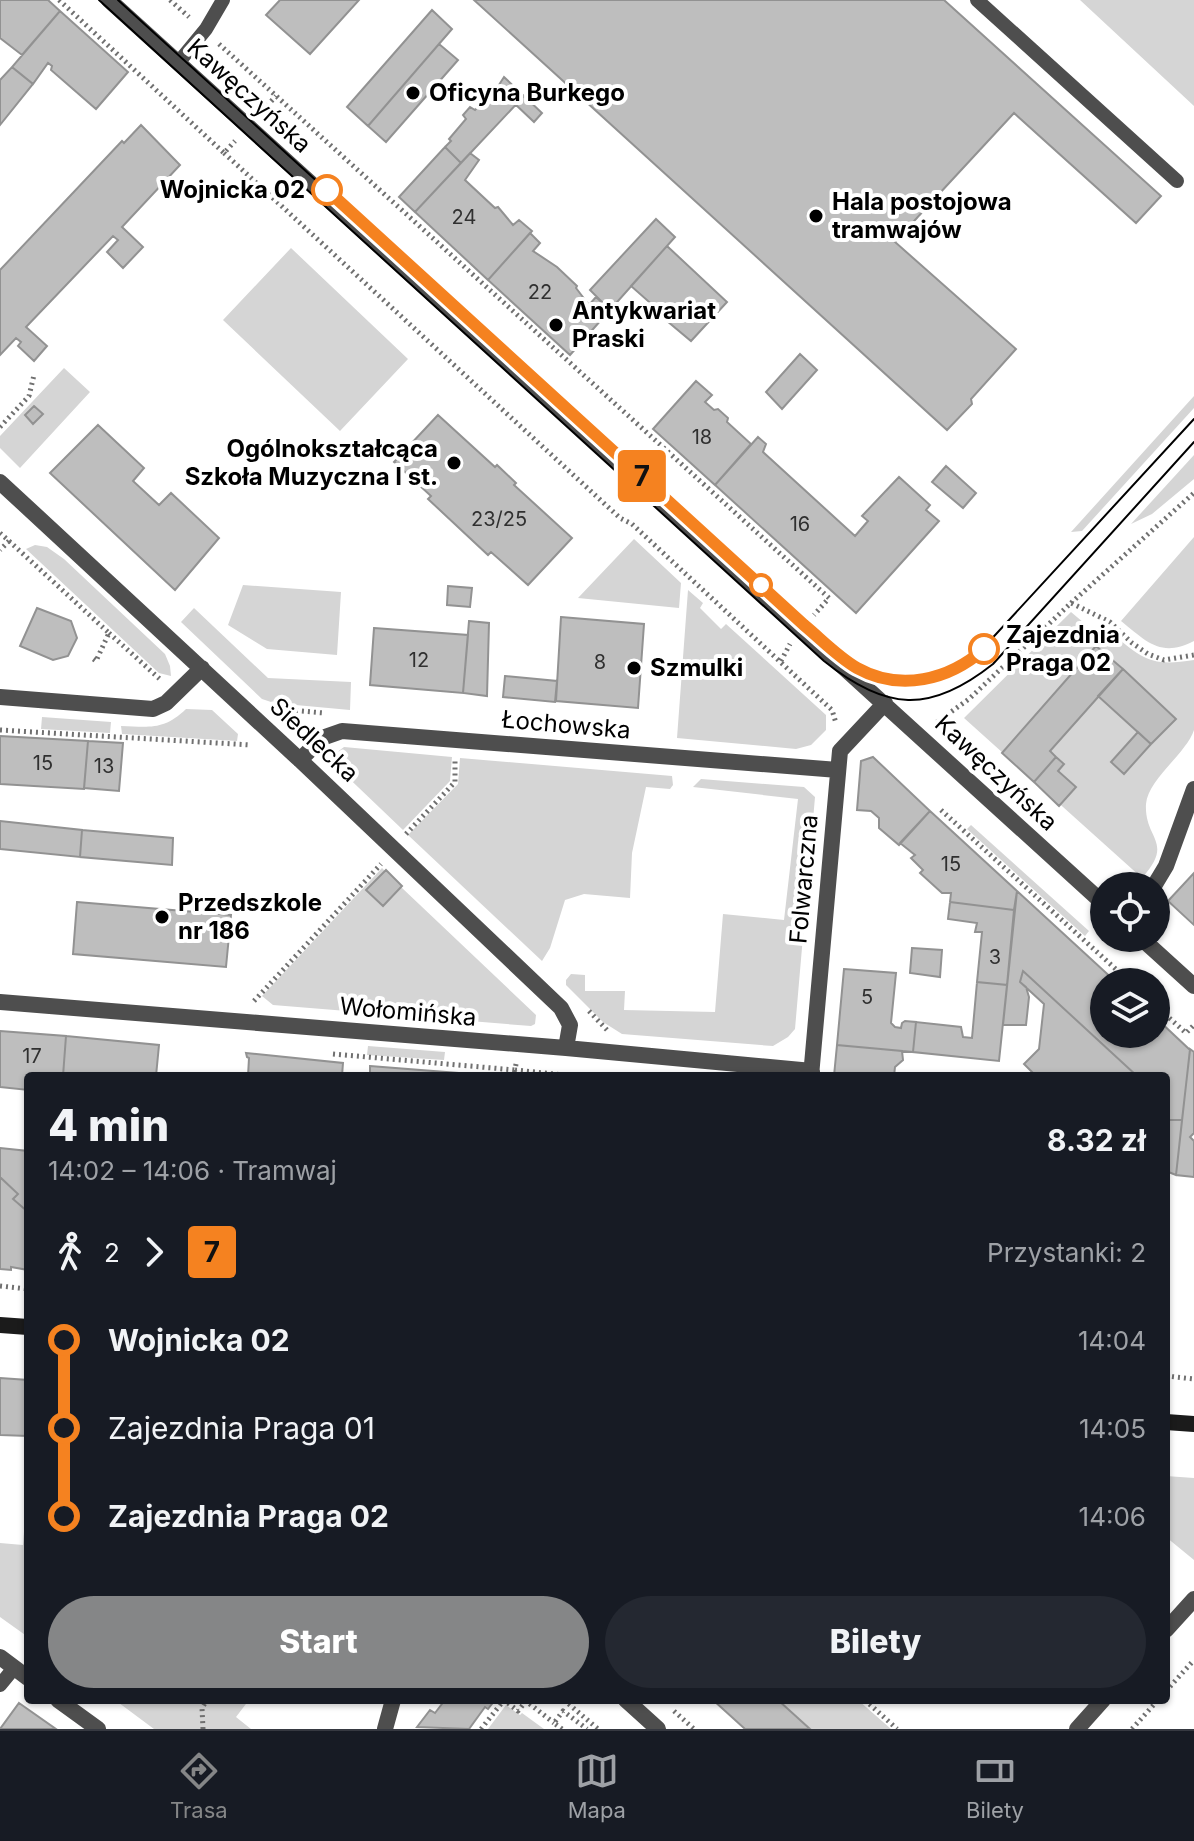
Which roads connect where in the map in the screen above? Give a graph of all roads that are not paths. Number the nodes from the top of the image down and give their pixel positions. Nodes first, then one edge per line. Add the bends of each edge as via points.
1 (109, 0) edge
2 (223, 0) edge
3 (977, 0) edge
4 (178, 63) junction
5 (1177, 181) dead end
6 (0, 482) edge
7 (202, 668) junction
8 (0, 697) edge
9 (885, 703) junction
10 (300, 760) junction
11 (838, 770) junction
12 (1194, 789) edge
13 (1162, 872) edge
14 (1090, 891) edge
15 (1156, 952) edge
16 (1194, 986) edge
17 (0, 1002) edge
18 (566, 1048) junction
19 (793, 1072) edge
20 (812, 1072) edge
21 (0, 1325) edge
22 (24, 1327) edge
23 (1170, 1422) edge
24 (1194, 1424) edge
25 (1194, 1599) edge
26 (1170, 1626) edge
27 (0, 1657) edge
28 (21, 1673) edge
29 (0, 1685) edge
30 (64, 1704) edge
31 (391, 1704) edge
32 (630, 1704) edge
33 (1099, 1704) edge
34 (98, 1729) edge
35 (385, 1729) edge
36 (658, 1729) edge
37 (1077, 1729) edge

1 - 4 street, Kawęczyńska
2 - 4 lane
3 - 5 lane
4 - 9 street, Kawęczyńska
6 - 7 street, Siedlecka
7 - 8 street via 153,709
7 - 10 street, Siedlecka
9 - 11 street, Folwarczna via 840,751
9 - 14 street, Kawęczyńska
10 - 11 street, Łochowska via 322,738 342,731
10 - 18 street, Siedlecka via 561,1008 570,1025
11 - 20 street, Folwarczna
12 - 13 street
15 - 16 street
17 - 18 street, Wołomińska
18 - 19 street, Wołomińska
21 - 22 street
23 - 24 street
25 - 26 street
27 - 28 street
28 - 29 lane
30 - 34 street
31 - 35 street
32 - 36 street
33 - 37 street

